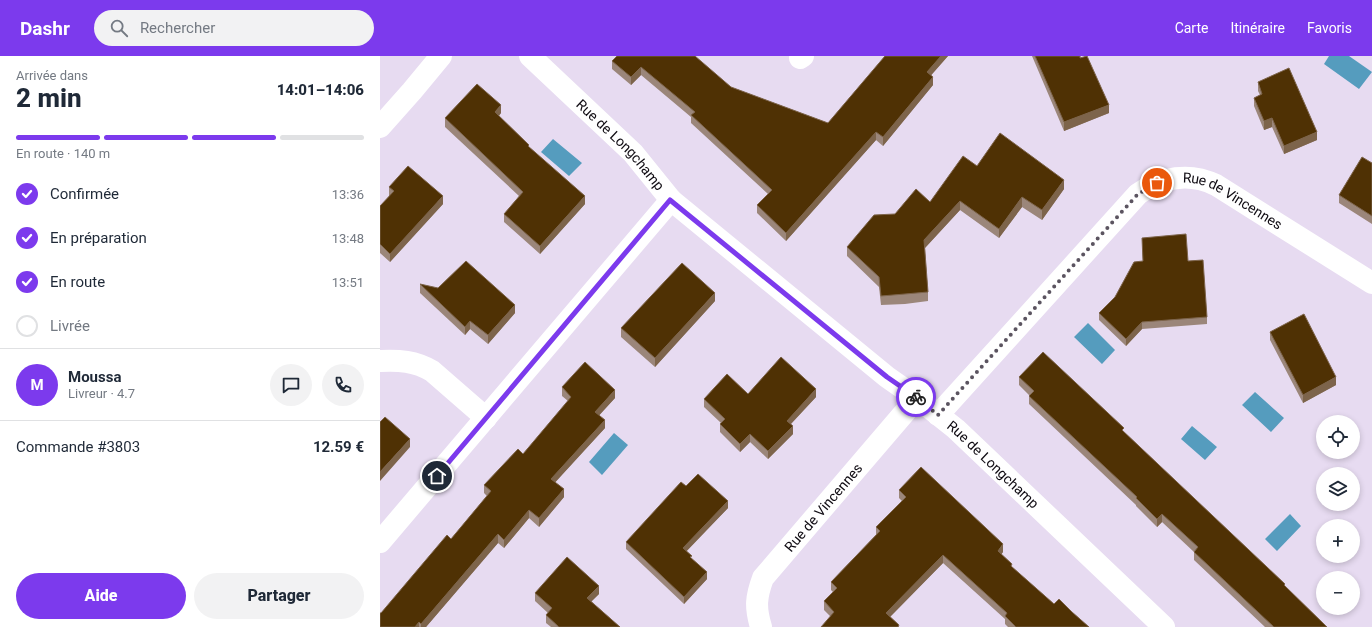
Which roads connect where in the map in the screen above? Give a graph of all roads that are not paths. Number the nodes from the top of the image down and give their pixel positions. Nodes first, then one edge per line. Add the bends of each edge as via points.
1 (441, 56) edge
2 (530, 56) edge
3 (380, 127) edge
4 (670, 200) junction
5 (1372, 283) edge
6 (380, 361) edge
7 (917, 398) junction
8 (938, 415) junction
9 (486, 418) junction
10 (380, 542) edge
11 (761, 627) edge
12 (1164, 627) edge

1 - 3 street
2 - 4 street, Rue de Longchamp via 633,153
4 - 7 street, Rue de Longchamp via 887,377
4 - 9 street
5 - 8 street, Rue de Vincennes via 1216,184 1191,178 1166,180 1138,194
6 - 9 street via 410,362 428,368
7 - 8 street, Rue de Longchamp
7 - 11 street, Rue de Vincennes via 763,578 757,593 757,612
8 - 12 street, Rue de Longchamp via 977,448
9 - 10 street

